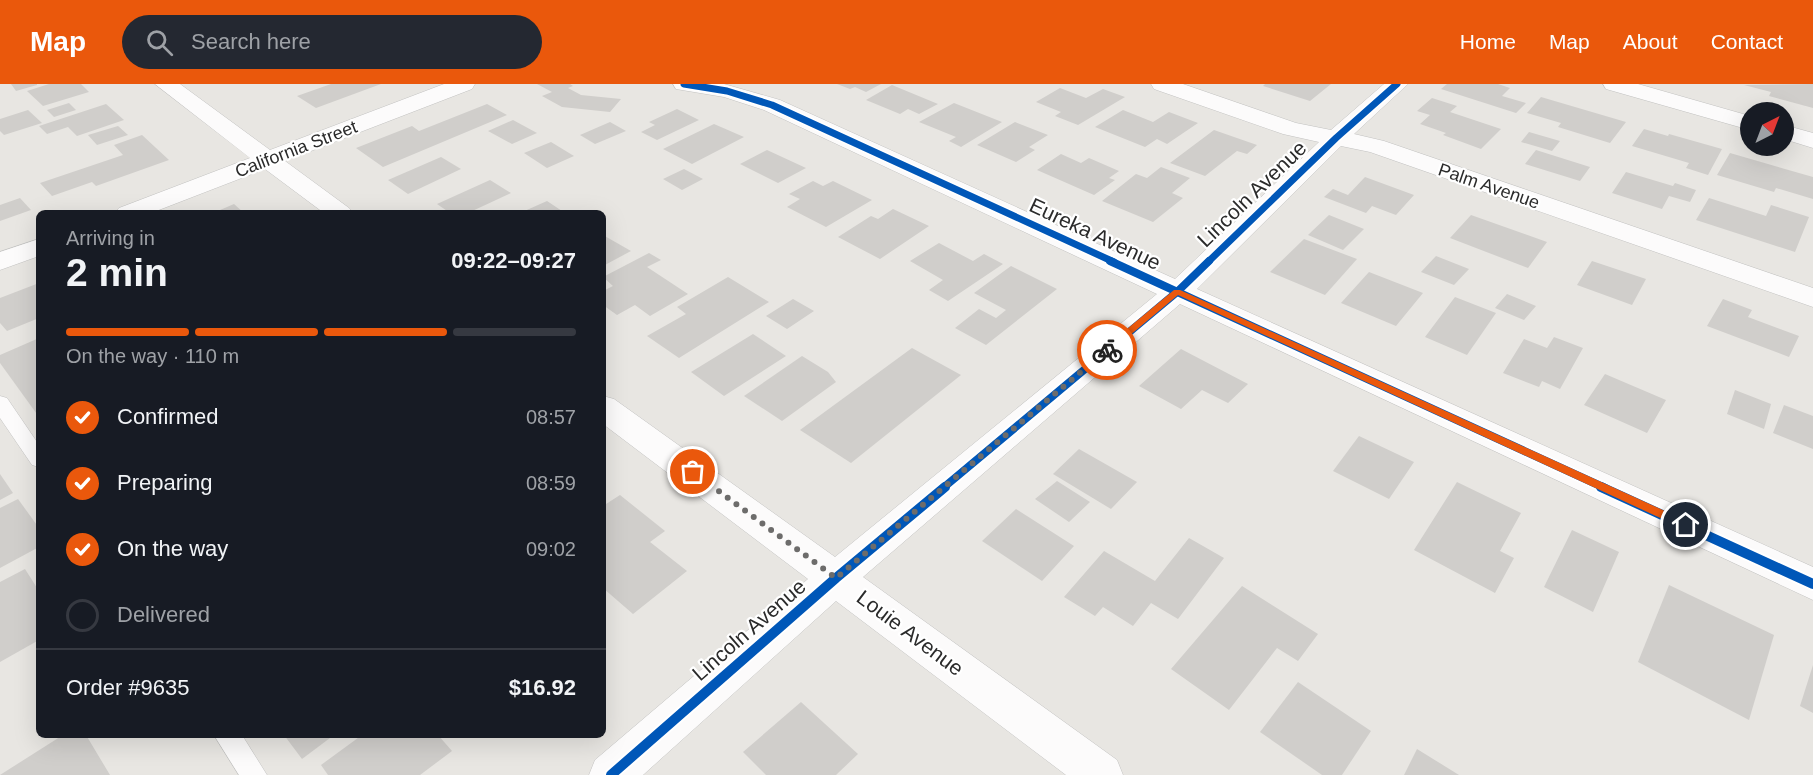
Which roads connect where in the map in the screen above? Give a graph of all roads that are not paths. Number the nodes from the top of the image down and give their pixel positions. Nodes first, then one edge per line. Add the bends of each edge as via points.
1 (166, 84) edge
2 (464, 84) edge
3 (684, 84) edge
4 (1162, 84) edge
5 (1397, 84) edge
6 (1614, 84) edge
7 (1740, 120) edge
8 (1794, 135) edge
9 (1336, 138) junction
10 (1813, 141) edge
11 (267, 160) junction
12 (136, 210) edge
13 (336, 210) edge
14 (36, 248) edge
15 (0, 262) edge
16 (1177, 292) junction
17 (1813, 298) edge
18 (0, 403) edge
19 (606, 409) edge
20 (36, 456) edge
21 (836, 578) junction
22 (1813, 584) edge
23 (229, 738) edge
24 (254, 775) edge
25 (611, 775) edge
26 (1101, 775) edge

1 - 11 street
2 - 11 street, California Street
3 - 16 street, Eureka Avenue via 727,91 772,105
4 - 9 street, Palm Avenue via 1292,129
5 - 9 street, Lincoln Avenue
6 - 7 street
8 - 10 street
9 - 16 street, Lincoln Avenue
9 - 17 street, Palm Avenue via 1376,146
11 - 12 street, California Street
11 - 13 street
14 - 15 street
16 - 21 street, Lincoln Avenue
16 - 22 street, Eureka Avenue
18 - 20 lane
19 - 21 street, Louie Avenue
21 - 25 street, Lincoln Avenue
21 - 26 street, Louie Avenue
23 - 24 lane

